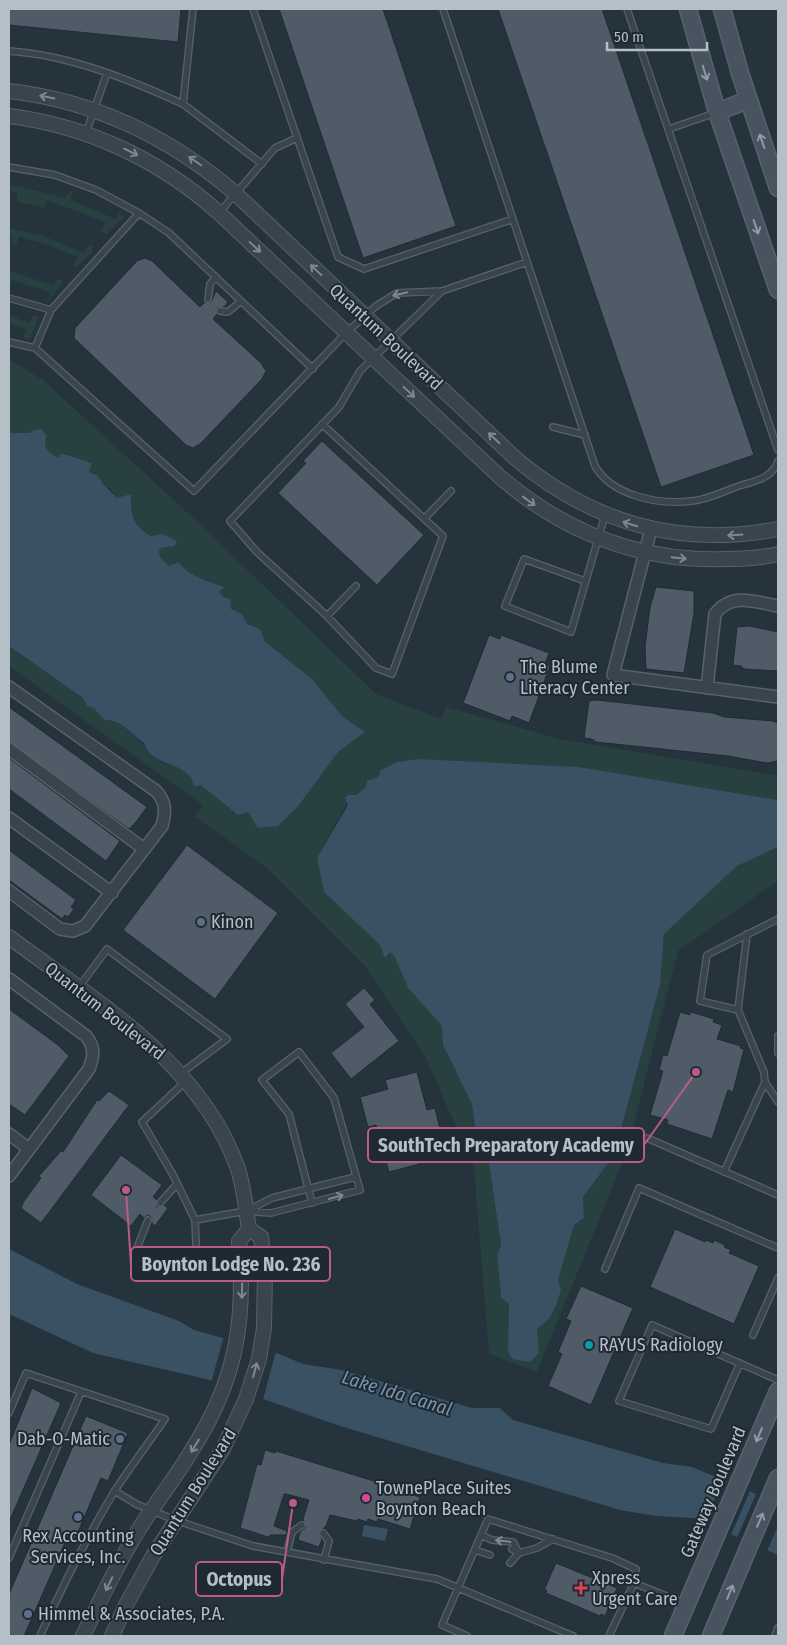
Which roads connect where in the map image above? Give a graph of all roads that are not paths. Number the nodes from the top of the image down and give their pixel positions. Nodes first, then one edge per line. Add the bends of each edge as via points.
1 (193, 9) edge
2 (253, 9) edge
3 (443, 9) edge
4 (627, 9) edge
5 (688, 9) edge
6 (722, 9) edge
7 (9, 51) edge
8 (107, 73) junction
9 (9, 91) edge
10 (748, 100) junction
11 (182, 104) junction
12 (94, 110) junction
13 (717, 112) junction
14 (9, 116) edge
15 (669, 129) junction
16 (86, 133) junction
17 (297, 138) junction
18 (262, 164) junction
19 (9, 167) edge
20 (778, 188) edge
21 (236, 194) junction
22 (139, 213) junction
23 (219, 213) junction
24 (513, 219) junction
25 (527, 262) junction
26 (216, 278) junction
27 (778, 290) edge
28 (442, 291) junction
29 (9, 298) edge
30 (208, 299) dead end
31 (241, 301) junction
32 (51, 310) junction
33 (220, 311) dead end
34 (364, 316) junction
35 (346, 333) junction
36 (391, 341) junction
37 (9, 342) edge
38 (35, 348) junction
39 (373, 358) junction
40 (313, 369) junction
41 (322, 424) junction
42 (553, 427) dead end
43 (585, 435) junction
44 (778, 450) edge
45 (778, 461) edge
46 (451, 491) dead end
47 (605, 515) junction
48 (425, 518) junction
49 (778, 528) edge
50 (651, 529) junction
51 (598, 538) junction
52 (646, 552) junction
53 (778, 554) edge
54 (585, 581) junction
55 (356, 586) dead end
56 (778, 606) edge
57 (327, 616) junction
58 (9, 687) edge
59 (707, 688) junction
60 (778, 697) edge
61 (9, 749) edge
62 (9, 818) edge
63 (144, 849) junction
64 (9, 891) edge
65 (112, 893) junction
66 (778, 919) edge
67 (747, 934) junction
68 (9, 937) edge
69 (9, 979) edge
70 (78, 989) junction
71 (738, 1010) junction
72 (778, 1036) edge
73 (778, 1052) edge
74 (183, 1077) junction
75 (765, 1082) junction
76 (778, 1102) edge
77 (9, 1134) edge
78 (647, 1138) dead end
79 (29, 1149) junction
80 (724, 1172) junction
81 (9, 1176) edge
82 (354, 1177) junction
83 (177, 1184) junction
84 (308, 1189) junction
85 (778, 1195) edge
86 (160, 1202) dead end
87 (312, 1203) junction
88 (246, 1211) junction
89 (148, 1220) dead end
90 (195, 1220) junction
91 (249, 1229) junction
92 (778, 1248) edge
93 (605, 1269) dead end
94 (778, 1278) edge
95 (753, 1335) dead end
96 (740, 1363) junction
97 (778, 1380) edge
98 (778, 1391) edge
99 (81, 1392) junction
100 (9, 1413) edge
101 (775, 1485) edge
102 (115, 1492) junction
103 (151, 1510) junction
104 (174, 1520) junction
105 (302, 1525) dead end
106 (323, 1533) dead end
107 (481, 1535) junction
108 (553, 1539) junction
109 (491, 1547) dead end
110 (512, 1549) dead end
111 (475, 1550) junction
112 (287, 1552) junction
113 (519, 1553) junction
114 (9, 1558) edge
115 (324, 1560) junction
116 (511, 1560) dead end
117 (634, 1583) junction
118 (458, 1587) junction
119 (687, 1604) junction
120 (778, 1628) edge
121 (40, 1636) edge
122 (83, 1636) edge
123 (112, 1636) edge
124 (467, 1636) edge
125 (572, 1636) edge
126 (609, 1636) edge
127 (673, 1636) edge
128 (711, 1636) edge
129 (775, 1636) edge

1 - 11 lane
2 - 17 lane
3 - 24 lane
4 - 15 lane
5 -> 13 main road
6 - 10 main road
7 - 8 lane via 29,52
8 - 11 lane
8 - 12 lane
12 -> 9 street, Quantum Boulevard
10 - 13 main road
20 -> 10 main road
11 - 18 lane
12 - 16 lane
21 -> 12 street, Quantum Boulevard via 176,148
13 - 15 lane
13 -> 27 main road
14 - 16 street, Quantum Boulevard
15 - 44 lane
16 -> 23 street, Quantum Boulevard via 158,167
17 - 18 lane via 276,148
17 - 24 lane via 338,257 364,269
18 - 21 lane
19 - 22 lane via 55,175 96,190
21 - 23 lane
34 -> 21 street, Quantum Boulevard
22 - 26 lane via 169,233
22 - 32 lane
23 -> 35 street, Quantum Boulevard
24 - 25 lane
25 - 28 lane
25 - 43 lane
26 - 30 lane via 210,284
26 - 31 lane
28 -> 34 lane via 397,292
28 - 36 lane
29 - 32 lane
31 - 33 lane via 228,312
31 - 40 lane
32 - 38 lane
34 - 35 lane
34 - 36 street, Quantum Boulevard
35 - 39 street, Quantum Boulevard
35 - 40 lane
36 - 39 lane
47 -> 36 street, Quantum Boulevard via 574,500 534,474
37 - 38 lane
38 - 40 lane via 194,491
39 - 41 lane via 353,380 339,407
39 -> 51 street, Quantum Boulevard via 518,492 552,516
41 - 48 lane
41 - 57 lane via 230,521 257,552
42 - 43 lane
43 - 45 lane via 601,477 631,494 664,501 694,501 762,478 776,468
46 - 48 lane
50 -> 47 street, Quantum Boulevard
47 - 51 lane
48 - 57 lane via 443,536 392,674 376,668
49 -> 50 street, Quantum Boulevard via 713,536
50 - 52 street
51 - 52 street, Quantum Boulevard
51 - 54 lane
52 -> 53 street, Quantum Boulevard via 704,560
52 - 59 street via 613,676
54 - 54 lane via 571,632 506,606 524,559
55 - 57 lane
56 - 59 street via 734,600 722,604 715,614
58 - 63 street via 162,798 165,815 162,826
59 - 60 street
61 - 63 street
62 - 65 street
63 - 65 street
64 - 65 street via 67,932 85,926
66 - 67 lane
67 - 71 lane
67 - 71 lane via 707,955 700,1001
68 - 70 street, Quantum Boulevard
69 - 79 street via 86,1036 93,1051 89,1069
70 - 74 street, Quantum Boulevard via 147,1040
70 - 74 lane via 107,949 227,1039
71 - 75 lane via 764,1072
72 - 73 lane
74 - 83 lane via 142,1122
74 - 88 street, Quantum Boulevard via 211,1114 233,1158 242,1182
75 - 76 lane
75 - 80 lane
77 - 79 street
78 - 80 lane
79 - 81 street
80 - 85 lane
82 - 84 lane
82 - 84 lane via 334,1098 299,1052 262,1080 289,1114
87 -> 82 lane via 360,1190
83 - 86 lane
83 - 90 lane
84 - 87 lane
84 - 88 lane via 268,1199
87 - 88 lane via 271,1213
88 - 90 lane
88 - 91 street, Quantum Boulevard
89 - 90 lane via 137,1248 197,1265
91 -> 103 street, Quantum Boulevard via 239,1241 242,1280 240,1321 229,1375 218,1404 192,1451
104 -> 91 street, Quantum Boulevard via 224,1448 252,1382 264,1328 265,1271 261,1237
92 - 93 lane via 639,1188
94 - 95 lane
96 - 96 lane via 652,1325 619,1400 711,1429
96 - 97 lane
98 -> 119 main road, Gateway Boulevard
99 - 100 lane via 26,1373
99 - 102 lane via 165,1419
99 - 114 lane
128 -> 101 main road
102 - 103 lane
102 - 121 lane via 77,1558
103 - 104 lane
103 -> 122 street, Quantum Boulevard via 126,1551
104 - 112 lane via 252,1546
104 - 123 street, Quantum Boulevard
105 - 112 lane via 292,1532
106 - 115 lane via 329,1540
107 - 108 lane via 488,1519
107 - 111 lane
113 -> 107 lane via 513,1542 492,1540
108 - 113 lane
108 - 117 lane via 629,1564 636,1569
109 - 111 lane via 488,1557
110 - 113 lane
111 - 118 lane
112 - 115 lane
113 - 116 lane
115 - 118 lane via 437,1579
117 - 119 lane
117 - 126 lane
118 - 124 lane via 442,1626
118 - 125 lane
119 - 127 main road, Gateway Boulevard
120 - 129 lane

